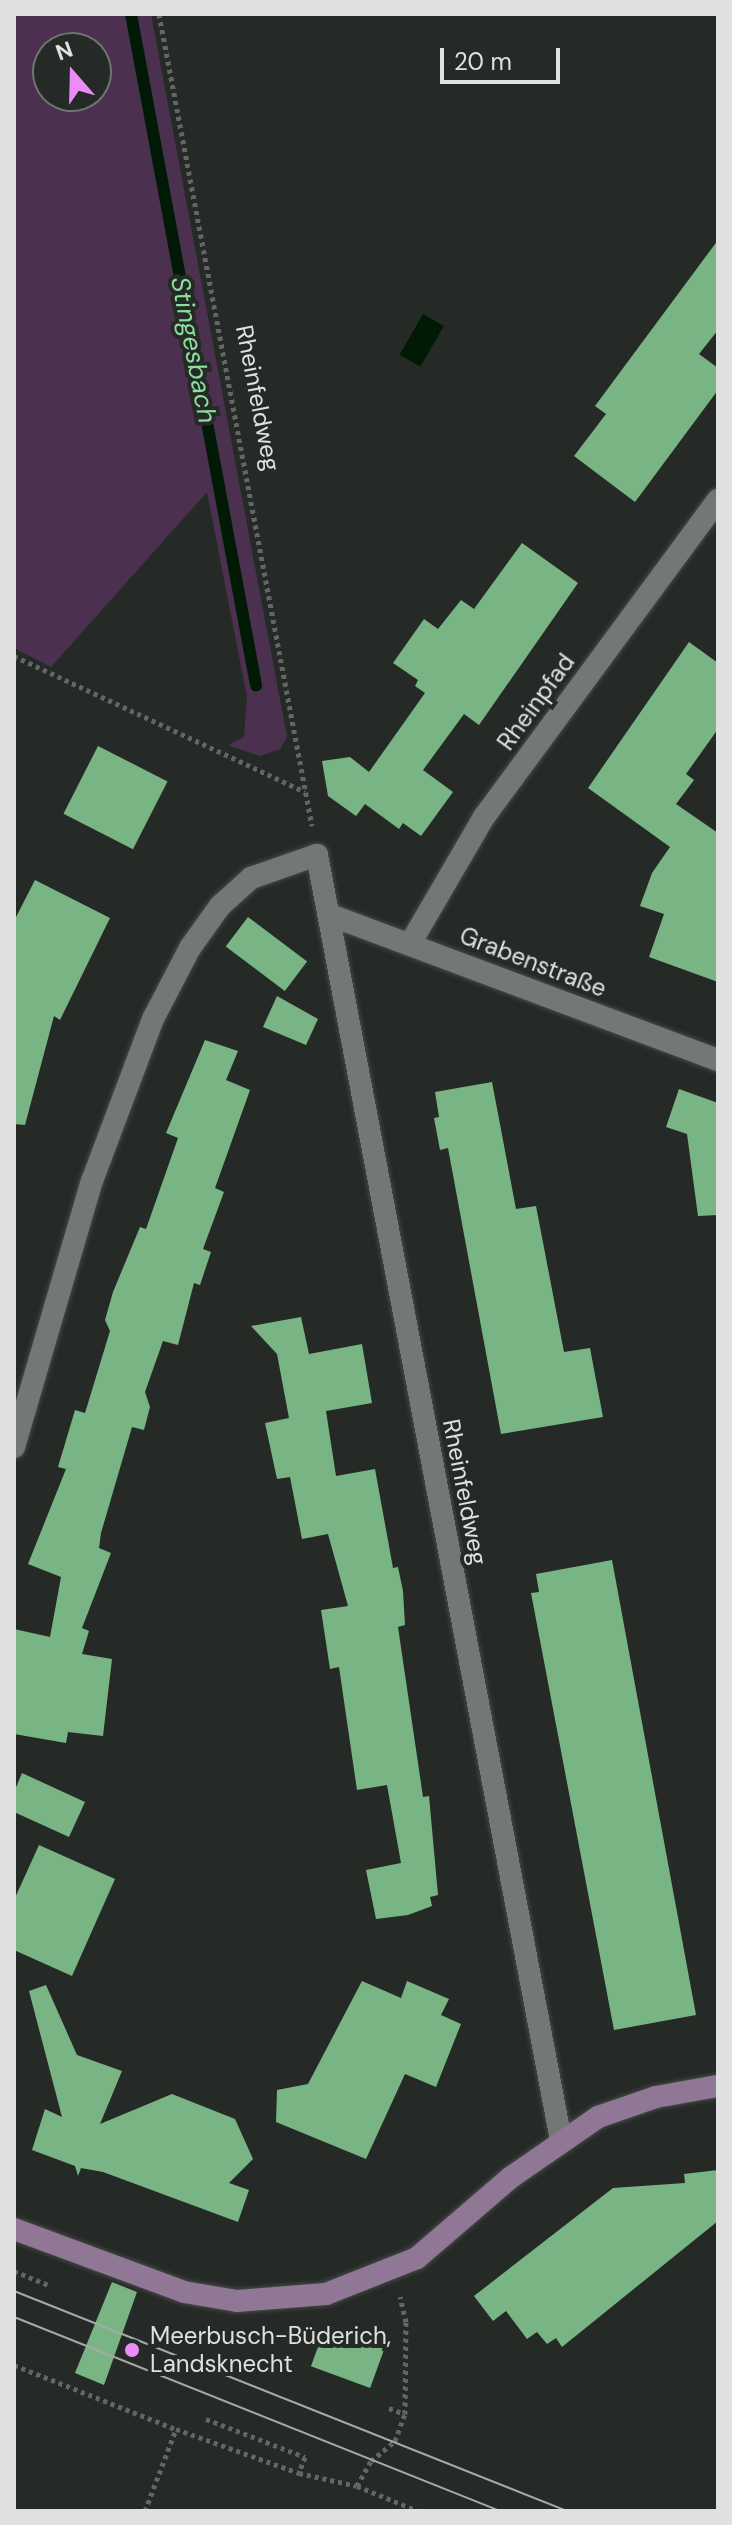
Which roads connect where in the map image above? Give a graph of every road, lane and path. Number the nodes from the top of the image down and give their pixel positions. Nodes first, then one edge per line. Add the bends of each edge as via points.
1 (159, 14) edge
2 (718, 500) edge
3 (14, 656) edge
4 (330, 915) junction
5 (410, 944) junction
6 (718, 1060) edge
7 (14, 1447) edge
8 (718, 2086) edge
9 (561, 2140) junction
10 (14, 2229) edge
11 (394, 2270) junction
12 (14, 2271) edge
13 (49, 2285) dead end
14 (14, 2365) edge
15 (389, 2408) dead end
16 (405, 2414) junction
17 (206, 2419) dead end
18 (176, 2429) junction
19 (299, 2473) junction
20 (357, 2486) junction
21 (145, 2511) edge
22 (418, 2511) edge

1 - 3 path, Rheinfeldweg via 306,792
2 - 5 street, Rheinpfad via 484,817
4 - 5 street, Grabenstraße
4 - 7 street, Rheinfeldweg via 317,855 251,878 220,906 182,962 153,1019 92,1181
4 - 9 street, Rheinfeldweg
5 - 6 street, Grabenstraße
8 - 9 main road via 634,2104 598,2117
9 - 11 main road via 434,2247
10 - 11 main road via 184,2292 237,2301 326,2294
11 - 16 path via 406,2322
12 - 13 path
14 - 18 path
15 - 16 path
16 - 20 path via 395,2441 371,2461
17 - 19 path via 305,2457
18 - 19 path
18 - 21 path
19 - 20 path
20 - 22 path

